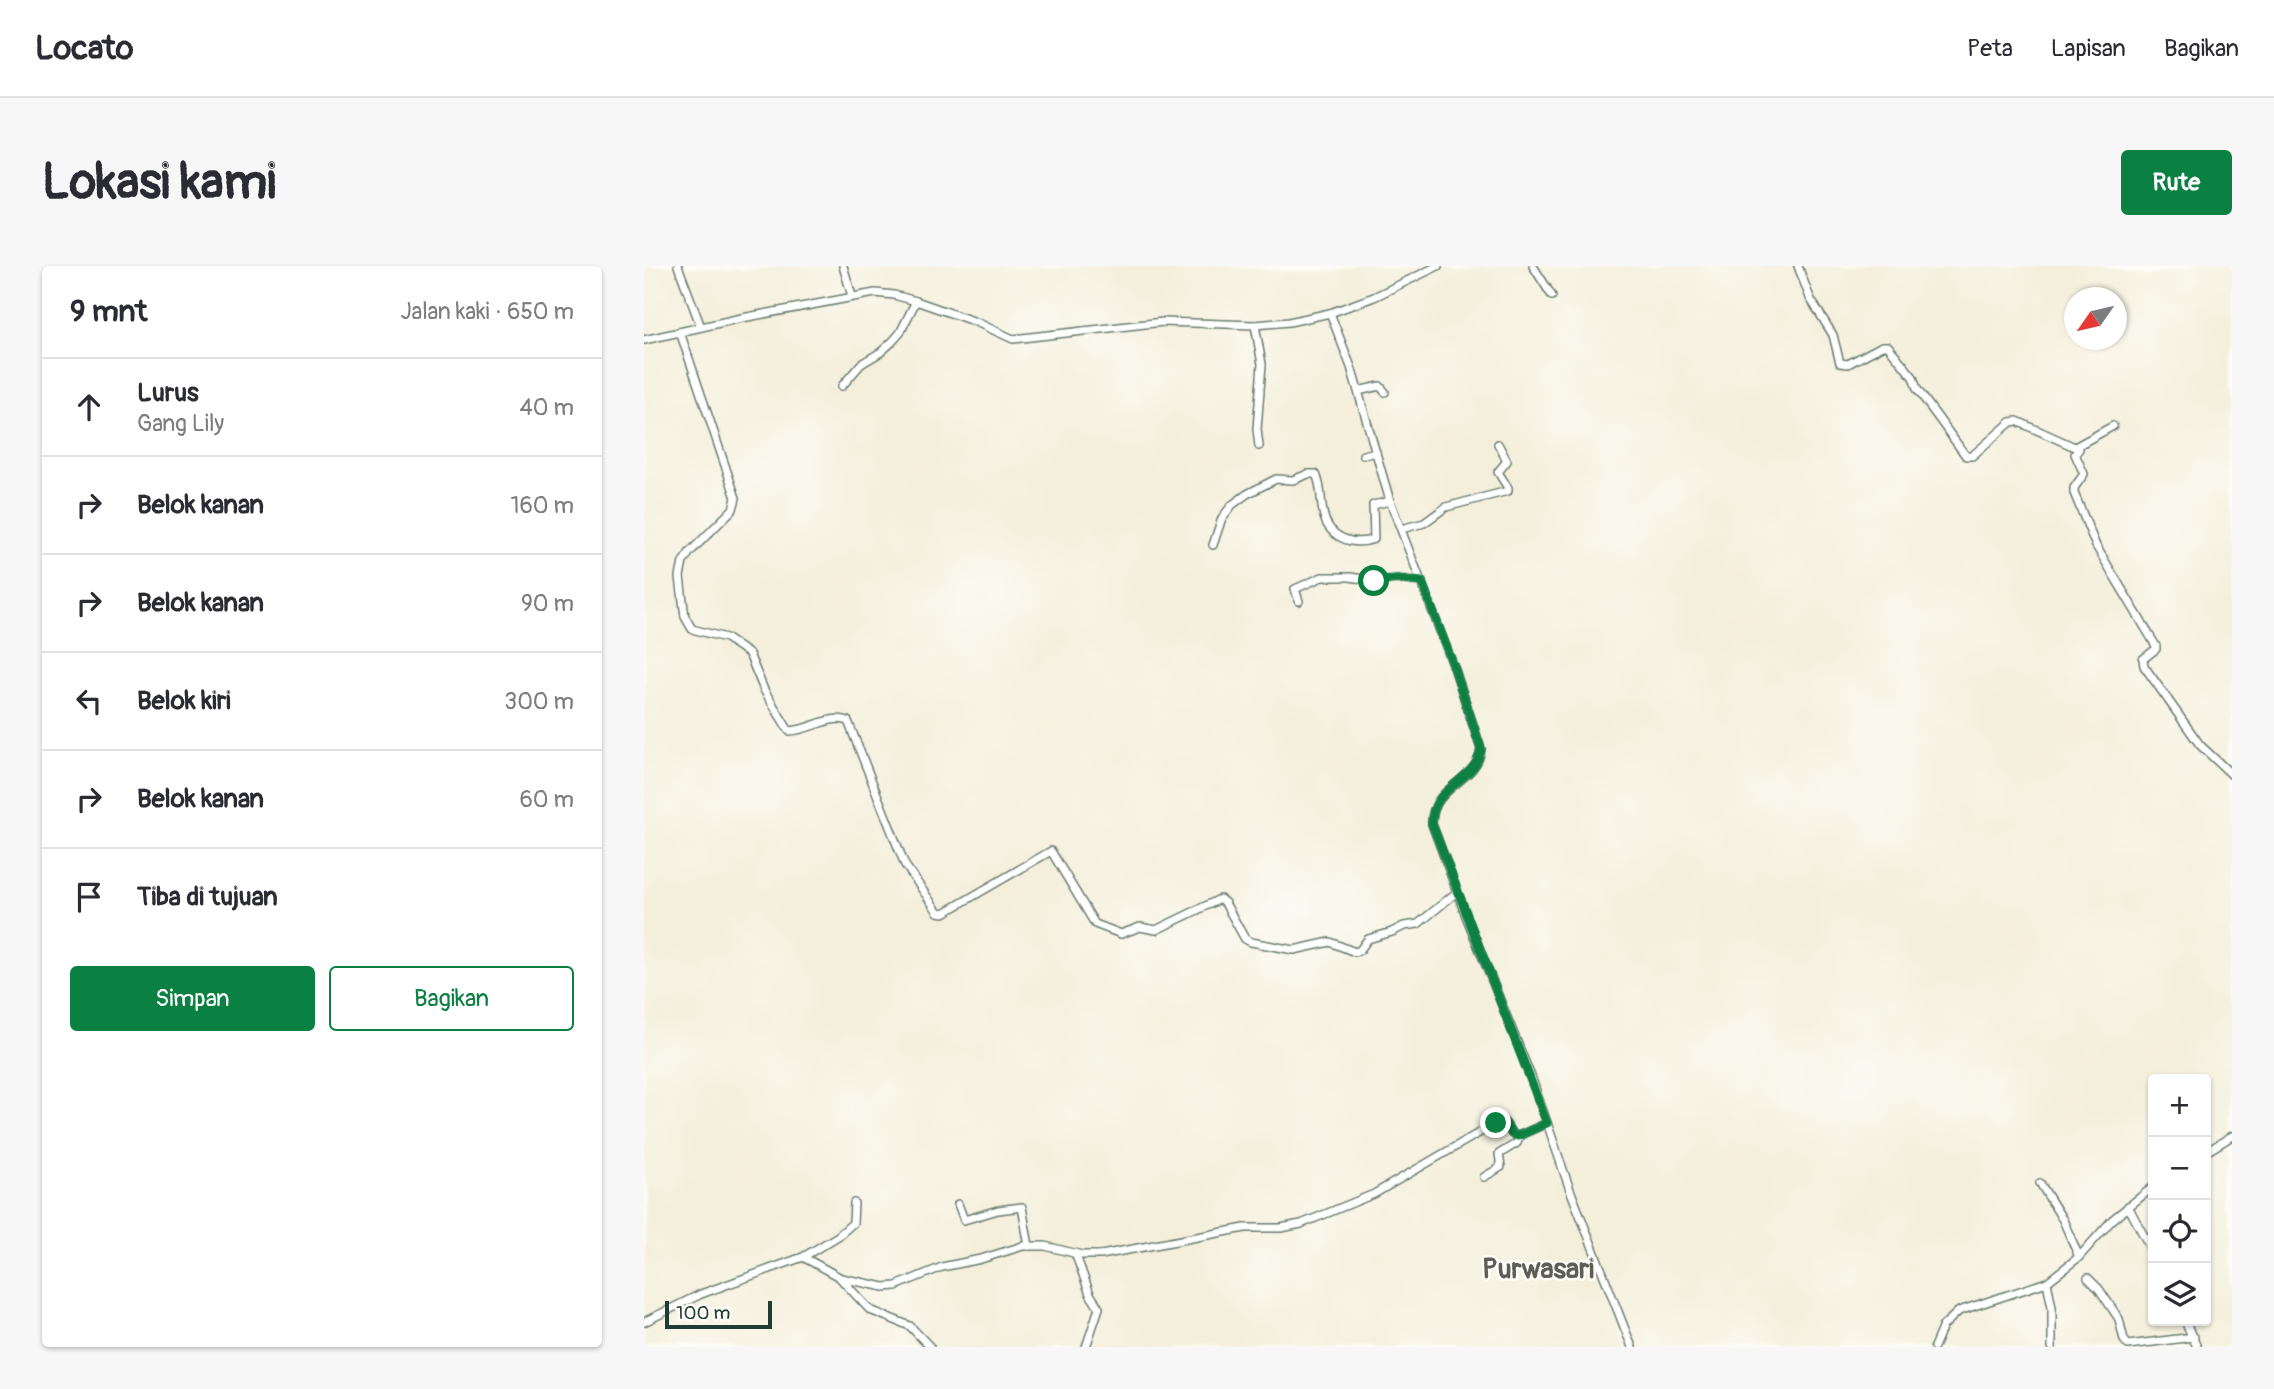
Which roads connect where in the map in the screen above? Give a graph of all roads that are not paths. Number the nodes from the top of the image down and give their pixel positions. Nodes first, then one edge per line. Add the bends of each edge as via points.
1 (678, 266) edge
2 (843, 266) edge
3 (1438, 266) edge
4 (1533, 266) edge
5 (1798, 266) edge
6 (852, 296) junction
7 (1552, 296) dead end
8 (916, 302) junction
9 (1330, 313) junction
10 (1255, 325) junction
11 (701, 327) junction
12 (680, 332) junction
13 (644, 340) edge
14 (842, 386) dead end
15 (1359, 391) junction
16 (1385, 392) dead end
17 (2113, 426) dead end
18 (1498, 444) dead end
19 (1259, 446) dead end
20 (2075, 447) junction
21 (1376, 452) junction
22 (1363, 455) dead end
23 (1390, 501) junction
24 (1401, 529) junction
25 (1213, 545) dead end
26 (1422, 582) junction
27 (1299, 601) dead end
28 (2232, 775) edge
29 (1457, 892) junction
30 (1547, 1123) junction
31 (1521, 1135) junction
32 (2232, 1136) edge
33 (2211, 1149) edge
34 (1485, 1177) dead end
35 (2040, 1183) dead end
36 (2148, 1191) edge
37 (854, 1203) dead end
38 (958, 1204) dead end
39 (2128, 1206) junction
40 (2148, 1244) edge
41 (1029, 1246) junction
42 (1075, 1254) junction
43 (803, 1257) junction
44 (2079, 1257) junction
45 (841, 1278) junction
46 (2088, 1278) dead end
47 (2047, 1282) junction
48 (644, 1321) edge
49 (2188, 1326) edge
50 (2194, 1337) junction
51 (930, 1347) edge
52 (1086, 1347) edge
53 (1632, 1347) edge
54 (1934, 1347) edge
55 (2052, 1347) edge
56 (2197, 1347) edge

1 - 11 street
2 - 6 street
3 - 9 street
4 - 7 street
5 - 20 street via 1810,298 1833,335 1840,363 1888,346 1966,456 2017,421
6 - 8 street via 875,293
6 - 11 street
8 - 10 street via 1013,339 1163,322
8 - 14 street via 900,333
9 - 10 street
9 - 15 street
10 - 19 street via 1262,364
11 - 12 street
12 - 13 street
12 - 29 street via 736,500 733,509 683,562 680,577 686,621 696,632 726,638 749,654 762,687 789,731 833,719 848,721 905,866 938,912 944,913 1051,851 1094,924 1121,934 1140,927 1156,930 1220,899 1251,942 1294,950 1330,942 1355,952 1368,939 1421,923
15 - 16 street via 1380,386
15 - 21 street
17 - 20 street
18 - 24 street via 1507,461 1498,472 1508,491 1446,507 1427,522
20 - 28 street via 2084,474 2073,491 2083,517 2157,648 2143,659 2144,666 2200,745
21 - 22 street
21 - 23 street
23 - 24 street
23 - 25 street via 1373,506 1374,539 1349,542 1325,521 1316,474 1276,480 1232,505
24 - 26 street
26 - 27 street via 1319,578 1295,589
26 - 29 street via 1481,749 1473,769 1448,789 1432,812 1432,824
29 - 30 street
30 - 31 street
30 - 53 street
31 - 34 street via 1500,1153 1501,1167
31 - 42 street via 1514,1136 1505,1123 1496,1123 1374,1194 1301,1224 1245,1228 1101,1255
32 - 33 street
35 - 44 street
36 - 39 street
37 - 43 street via 853,1223
38 - 41 street via 964,1220 1022,1207
39 - 40 street
39 - 44 street
41 - 42 street
41 - 45 street via 942,1267 896,1286
42 - 52 street via 1099,1308
43 - 45 street
43 - 48 street via 701,1294
44 - 47 street
45 - 51 street via 870,1310 910,1326
46 - 50 street via 2119,1319 2128,1345
47 - 54 street via 1959,1311 1943,1326
47 - 55 street
49 - 50 street
50 - 56 street

